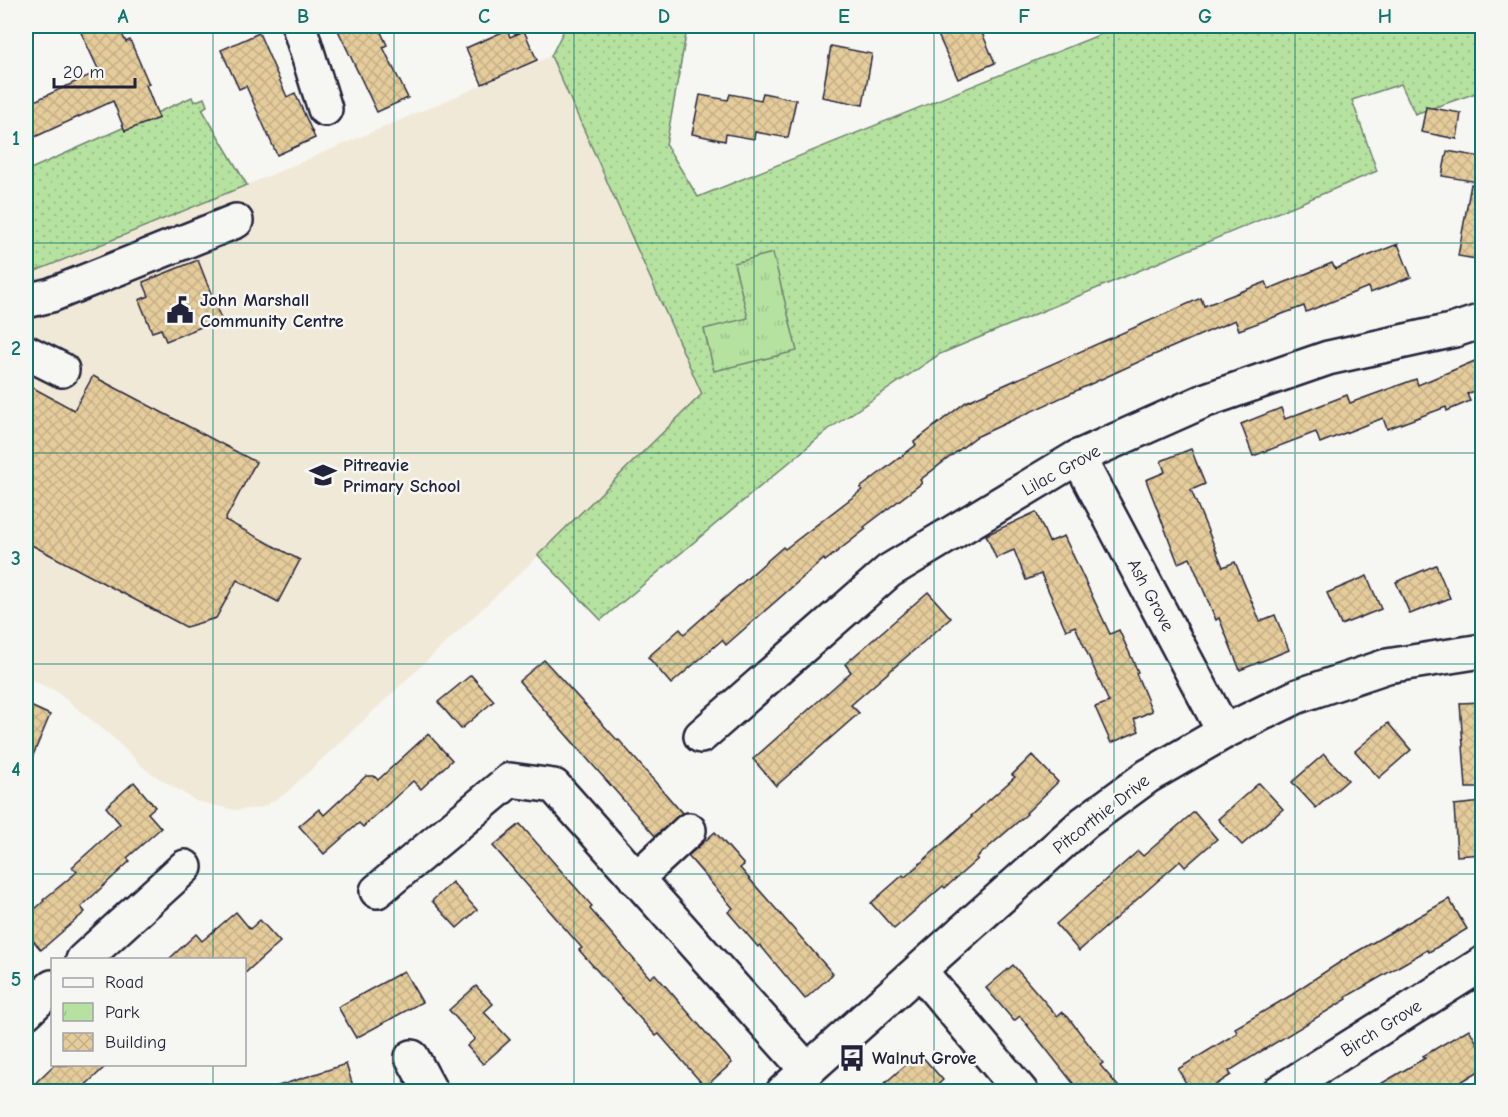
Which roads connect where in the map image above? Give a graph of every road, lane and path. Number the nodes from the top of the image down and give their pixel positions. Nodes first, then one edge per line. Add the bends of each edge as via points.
1 (299, 26) edge
2 (325, 109) dead end
3 (236, 221) dead end
4 (26, 301) edge
5 (1482, 321) edge
6 (26, 352) edge
7 (62, 370) dead end
8 (1077, 457) junction
9 (1482, 651) edge
10 (1224, 732) junction
11 (701, 736) dead end
12 (689, 830) dead end
13 (185, 867) dead end
14 (636, 879) junction
15 (377, 891) dead end
16 (85, 958) edge
17 (1482, 964) edge
18 (920, 971) junction
19 (51, 988) edge
20 (26, 1012) edge
21 (412, 1057) dead end
22 (795, 1081) edge
23 (431, 1092) edge
24 (1021, 1092) edge
25 (1279, 1092) edge

1 - 2 street
3 - 4 street via 51,295
5 - 8 street, Lilac Grove via 1328,358 1206,400
6 - 7 street
8 - 10 street, Ash Grove
8 - 11 street, Lilac Grove via 889,571
9 - 10 street, Pitcorthie Drive via 1387,666 1298,696
10 - 18 street, Pitcorthie Drive via 1148,776 1084,823
12 - 14 street
13 - 16 street
14 - 15 street via 554,786 510,780
14 - 22 street
17 - 25 street, Birch Grove
18 - 22 street, Pitcorthie Drive
18 - 24 street
19 - 20 street
21 - 23 street

